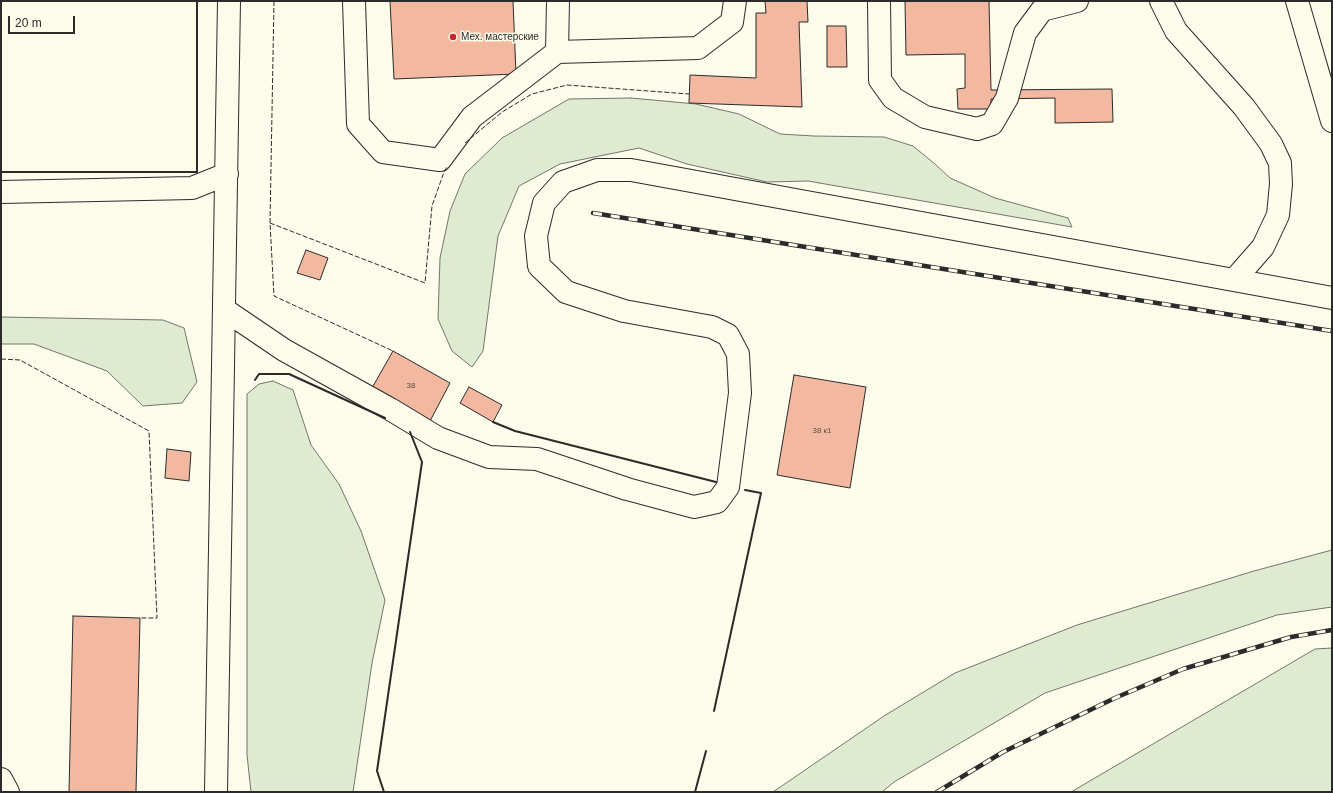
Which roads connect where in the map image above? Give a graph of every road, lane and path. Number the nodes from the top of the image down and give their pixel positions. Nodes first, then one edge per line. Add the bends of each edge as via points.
1 (229, 1) edge
2 (354, 1) edge
3 (558, 1) edge
4 (735, 1) edge
5 (879, 1) edge
6 (1076, 1) edge
7 (1161, 1) edge
8 (1296, 1) edge
9 (557, 52) junction
10 (1327, 87) edge
11 (1332, 121) edge
12 (227, 174) junction
13 (1, 192) edge
14 (1234, 280) junction
15 (1332, 298) edge
16 (225, 310) junction
17 (1, 779) edge
18 (8, 792) edge
19 (216, 792) edge

1 - 12 street
2 - 9 street via 358,124 383,152 440,160 472,117
3 - 9 street
4 - 9 street via 732,22 698,48
5 - 6 street via 880,80 894,98 925,117 977,129 992,124 1007,98 1025,33 1042,10
7 - 14 street via 1176,30 1244,107 1271,144 1280,163 1278,215 1263,247
8 - 10 street
10 - 11 street
12 - 13 street via 192,188
12 - 16 street
14 - 15 street
14 - 16 street via 631,170 597,170 563,182 544,203 536,236 539,266 566,292 624,311 712,327 728,335 738,354 740,394 728,488 717,502 694,507 626,489 537,459 489,457 438,438 390,408 284,350
16 - 19 street
17 - 18 street

